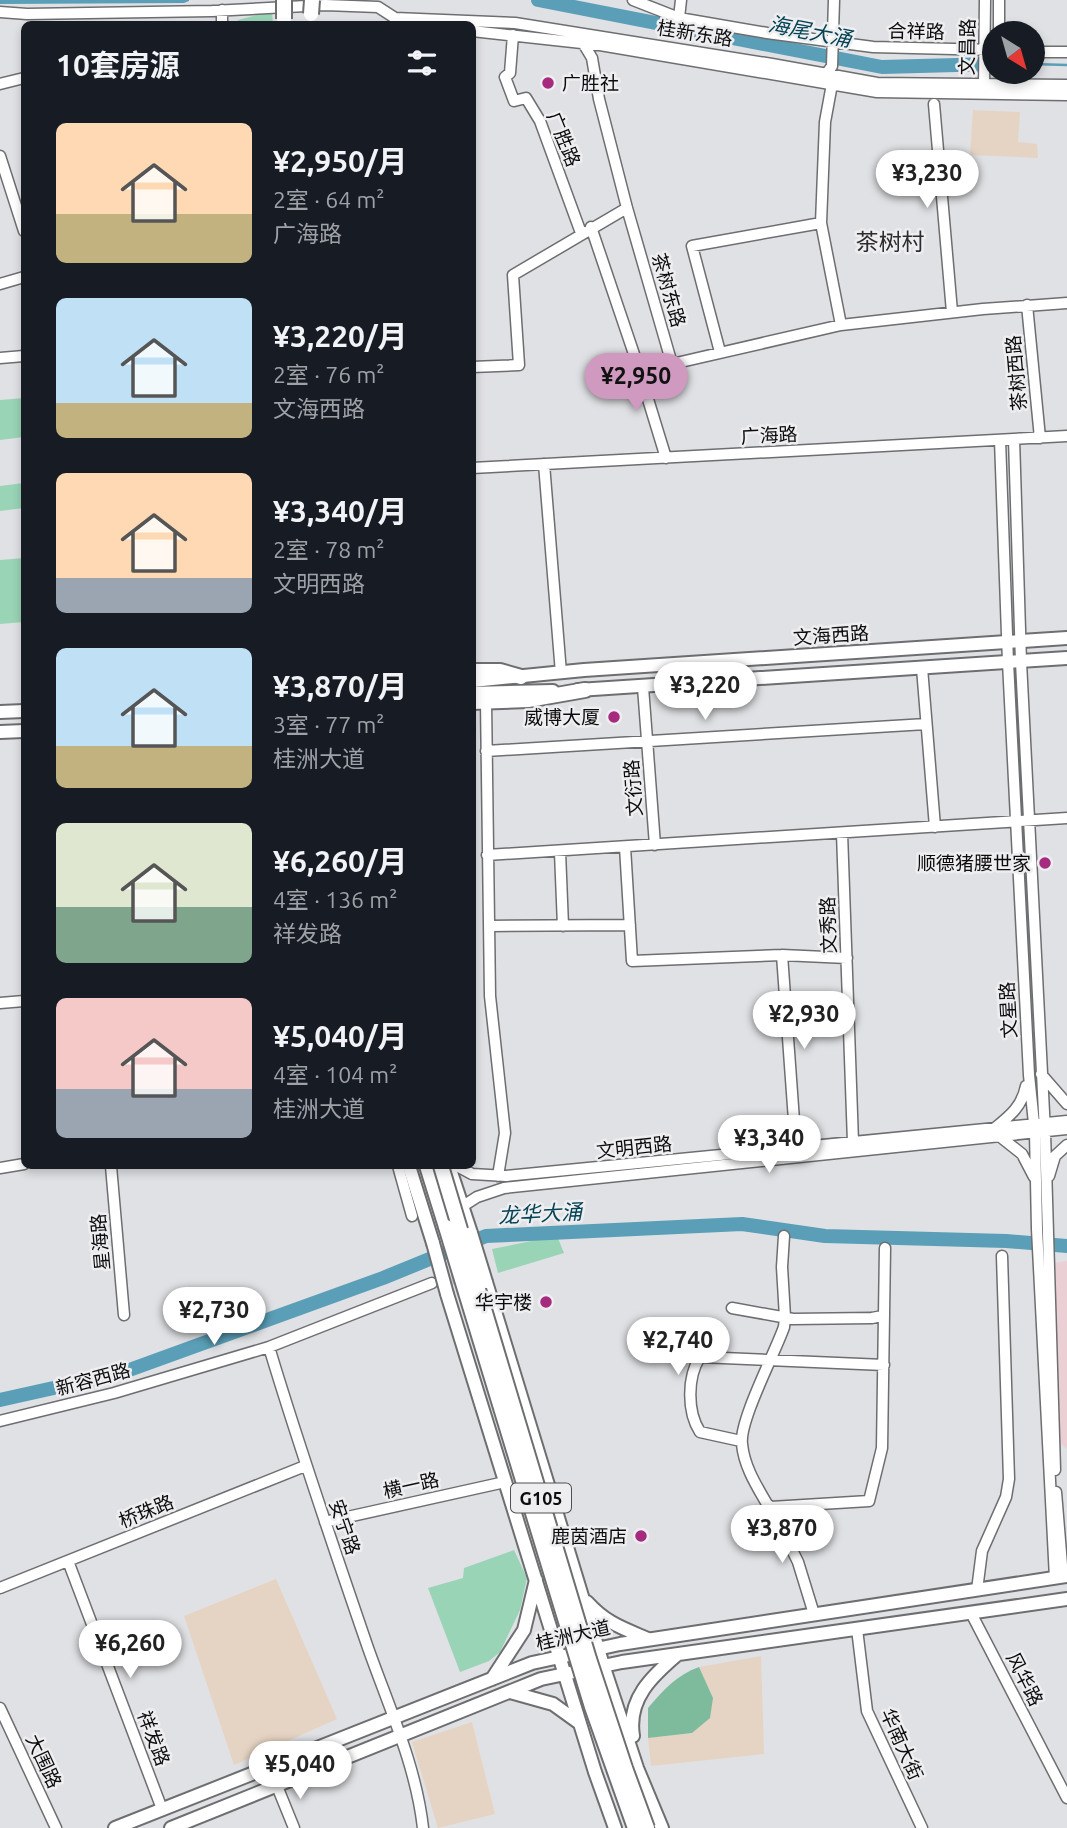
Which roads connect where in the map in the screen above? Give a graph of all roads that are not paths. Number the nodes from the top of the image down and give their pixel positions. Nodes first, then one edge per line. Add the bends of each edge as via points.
1 (284, 0) edge
2 (633, 0) edge
3 (681, 0) edge
4 (834, 0) edge
5 (985, 0) edge
6 (999, 0) edge
7 (650, 2) edge
8 (222, 10) junction
9 (0, 12) edge
10 (314, 14) edge
11 (679, 18) junction
12 (222, 21) edge
13 (284, 21) edge
14 (394, 21) edge
15 (986, 21) edge
16 (999, 21) edge
17 (476, 23) edge
18 (476, 31) edge
19 (513, 34) junction
20 (831, 42) junction
21 (583, 43) junction
22 (982, 50) edge
23 (1045, 52) edge
24 (1067, 52) edge
25 (830, 69) junction
26 (21, 79) edge
27 (985, 84) edge
28 (998, 84) edge
29 (0, 85) edge
30 (832, 85) junction
31 (1067, 85) edge
32 (984, 89) junction
33 (998, 89) junction
34 (1067, 96) edge
35 (933, 104) dead end
36 (0, 156) edge
37 (627, 208) junction
38 (21, 222) edge
39 (821, 223) junction
40 (591, 228) junction
41 (581, 233) junction
42 (21, 278) edge
43 (0, 284) edge
44 (1067, 303) edge
45 (1027, 305) junction
46 (951, 312) junction
47 (841, 325) junction
48 (720, 352) junction
49 (21, 356) edge
50 (0, 358) edge
51 (672, 363) junction
52 (476, 368) edge
53 (640, 371) junction
54 (1067, 436) edge
55 (1040, 438) junction
56 (1014, 439) junction
57 (999, 440) junction
58 (666, 458) junction
59 (544, 464) junction
60 (476, 468) edge
61 (1067, 638) edge
62 (1022, 641) junction
63 (1007, 642) junction
64 (1067, 658) edge
65 (1014, 662) junction
66 (922, 668) junction
67 (476, 671) edge
68 (561, 673) junction
69 (521, 677) junction
70 (476, 681) edge
71 (643, 687) junction
72 (585, 690) junction
73 (476, 693) edge
74 (479, 702) edge
75 (21, 711) edge
76 (0, 712) edge
77 (926, 724) junction
78 (21, 731) edge
79 (0, 732) edge
80 (647, 741) junction
81 (486, 751) junction
82 (1067, 818) edge
83 (1016, 821) junction
84 (1030, 821) junction
85 (935, 827) junction
86 (842, 833) junction
87 (654, 845) junction
88 (625, 847) junction
89 (560, 852) junction
90 (487, 855) junction
91 (629, 925) junction
92 (489, 926) junction
93 (563, 926) junction
94 (782, 956) junction
95 (846, 958) junction
96 (21, 1001) edge
97 (0, 1003) edge
98 (1041, 1074) junction
99 (1028, 1075) junction
100 (1067, 1104) edge
101 (1067, 1121) edge
102 (1039, 1128) junction
103 (1067, 1129) edge
104 (997, 1132) junction
105 (853, 1142) junction
106 (1067, 1144) edge
107 (796, 1148) junction
108 (21, 1164) edge
109 (0, 1168) edge
110 (111, 1169) edge
111 (399, 1169) edge
112 (410, 1169) edge
113 (428, 1169) edge
114 (442, 1169) edge
115 (450, 1169) edge
116 (463, 1169) edge
117 (498, 1176) junction
118 (1035, 1181) junction
119 (1046, 1187) junction
120 (463, 1206) junction
121 (412, 1216) dead end
122 (784, 1236) dead end
123 (1042, 1244) junction
124 (885, 1248) dead end
125 (1002, 1256) dead end
126 (432, 1283) tunnel mouth
127 (732, 1308) dead end
128 (124, 1315) dead end
129 (882, 1316) junction
130 (785, 1317) junction
131 (268, 1347) junction
132 (772, 1361) junction
133 (884, 1365) junction
134 (0, 1421) edge
135 (741, 1441) junction
136 (305, 1466) junction
137 (505, 1482) junction
138 (771, 1507) junction
139 (325, 1522) junction
140 (68, 1561) junction
141 (1061, 1577) edge
142 (536, 1580) junction
143 (0, 1588) edge
144 (978, 1590) junction
145 (582, 1594) junction
146 (1067, 1599) edge
147 (545, 1609) junction
148 (971, 1613) junction
149 (814, 1614) junction
150 (857, 1629) junction
151 (648, 1639) junction
152 (598, 1649) junction
153 (678, 1654) junction
154 (560, 1657) junction
155 (603, 1665) junction
156 (565, 1674) junction
157 (492, 1679) junction
158 (509, 1692) junction
159 (0, 1708) edge
160 (392, 1718) junction
161 (580, 1723) junction
162 (626, 1735) junction
163 (400, 1737) junction
164 (589, 1752) junction
165 (637, 1768) junction
166 (277, 1786) junction
167 (1067, 1798) edge
168 (420, 1807) junction
169 (162, 1809) junction
170 (192, 1824) edge
171 (55, 1828) edge
172 (114, 1828) edge
173 (171, 1828) edge
174 (294, 1828) edge
175 (423, 1828) edge
176 (432, 1828) edge
177 (615, 1828) edge
178 (635, 1828) edge
179 (647, 1828) edge
180 (662, 1828) edge
181 (922, 1828) edge

1 - 13 highway, bridge
2 - 7 street, 合祥路
3 - 11 street
4 - 20 street
5 - 15 street, 文昌路
6 - 16 street, 文昌路
7 - 11 street, 合祥路
8 - 9 street, 桂新东路
8 - 10 street, 桂新东路
8 - 12 street
10 - 14 street, 桂新东路 via 378,7
11 - 20 street, 合祥路
17 - 25 street, 桂新东路 via 515,23
18 - 19 street, 桂新东路
19 - 21 street, 桂新东路
19 - 41 street, 广胜路 via 510,73 505,77 514,101 526,98 540,121
20 - 22 street, 合祥路
20 - 25 street
21 - 30 street, 桂新东路
21 - 37 street, 茶树东路 via 592,58
23 - 24 street
25 - 32 street, 桂新东路 via 877,83
26 - 29 street
27 - 32 street, 文昌路
28 - 33 street, 文昌路
30 - 32 street, 桂新东路 via 877,92
30 - 39 street via 825,122
31 - 33 street, 桂新东路
32 - 33 street, 桂新东路
33 - 34 street, 桂新东路
35 - 46 street
36 - 38 street
37 - 40 street
37 - 51 street, 茶树东路
39 - 47 street
39 - 48 street via 692,246
40 - 41 street
40 - 53 street
41 - 52 street via 513,275 519,365
42 - 43 street
44 - 45 street, 茶树西路
45 - 46 street, 茶树西路
45 - 55 street, 茶树西路
46 - 47 street
47 - 48 street
48 - 51 street
49 - 50 street
51 - 53 street
53 - 58 street
54 - 55 street, 广海路
55 - 56 street, 广海路
56 - 57 street, 广海路
56 - 62 street, 文星路
57 - 58 street, 广海路
57 - 63 street, 文星路
58 - 59 street, 广海路
59 - 60 street, 广海路
59 - 68 street
61 - 62 main road, 文海西路
62 - 63 main road, 文海西路
62 - 65 street, 文星路
63 - 65 street, 文星路
63 - 68 main road, 文海西路
64 - 65 main road, 文海西路
65 - 66 main road, 文海西路
65 - 83 street, 文星路
65 - 84 street, 文星路
66 - 71 main road, 文海西路
66 - 77 street
67 - 69 highway
68 - 69 main road, 文海西路
69 - 70 main road, 文海西路
71 - 72 main road, 文海西路
71 - 80 street, 文衍路
72 - 73 main road, 文海西路
72 - 74 highway via 528,700
74 - 81 street
75 - 76 main road
77 - 80 street
77 - 85 street
78 - 79 main road
80 - 81 street
80 - 87 street, 文衍路
81 - 90 street
82 - 84 street
83 - 84 street
83 - 85 street
83 - 99 street, 文星路
84 - 98 street, 文星路
85 - 86 street
86 - 87 street
86 - 95 street, 文秀路
87 - 88 street
88 - 89 street
88 - 91 street
89 - 90 street
89 - 93 street
90 - 92 street
91 - 93 street
91 - 94 street via 632,961
92 - 93 street
92 - 117 street via 490,996 505,1132
94 - 95 street
94 - 107 street
95 - 105 street, 文秀路
96 - 97 street
98 - 100 street
98 - 102 street, 文星路
99 - 102 street, 文星路
99 - 104 street via 1023,1101
101 - 102 street, 文明西路
102 - 103 street, 文明西路
102 - 104 street, 文明西路
102 - 118 street, 文星路
102 - 119 street, 文星路
104 - 105 street, 文明西路
104 - 118 street via 1022,1154
104 - 120 street, 文明西路 via 504,1188 477,1196
105 - 107 street, 文明西路
106 - 119 street via 1055,1156
107 - 117 street, 文明西路
108 - 109 street
110 - 128 street, 星海路
111 - 121 street
112 - 137 main road, bridge
113 - 178 highway, G105 / G105, bridge via 592,1707
114 - 179 highway, G105, bridge via 589,1659
115 - 120 main road
116 - 117 street, 文明西路
118 - 123 street, 文星路
119 - 123 street, 文星路
120 - 145 main road, bridge
122 - 130 street
123 - 141 street
124 - 129 street
125 - 144 street via 1009,1479 1006,1497 982,1551
126 - 131 street, 新容西路
127 - 130 street
129 - 130 street
129 - 133 street
130 - 132 street
131 - 134 street, 新容西路
131 - 136 street, 安宁路
132 - 133 street
132 - 135 street
132 - 135 street via 698,1359 690,1396 694,1423 700,1432
133 - 138 street via 882,1447 869,1501
135 - 138 street via 747,1468
136 - 139 street, 安宁路
136 - 140 street, 桥珠路
137 - 139 street, 横一路
137 - 142 main road
138 - 149 street via 798,1562
139 - 160 street, 安宁路
140 - 143 street, 桥珠路
140 - 169 street, 祥发路
141 - 144 main road, 桂洲大道
142 - 147 main road
142 - 157 main road via 524,1630
144 - 149 main road, 桂洲大道
145 - 147 main road via 567,1614
145 - 151 main road via 610,1624
145 - 152 main road
146 - 148 main road, 桂洲大道
147 - 154 main road
148 - 150 main road, 桂洲大道
148 - 167 street, 风华路
149 - 151 main road, 桂洲大道
150 - 153 main road, 桂洲大道
150 - 181 street, 华南大街 via 867,1711
151 - 152 main road, 桂洲大道
152 - 154 main road, 桂洲大道
152 - 155 main road
153 - 155 main road, 桂洲大道
153 - 165 main road via 646,1684 634,1705 631,1724
154 - 156 main road
154 - 157 main road, 桂洲大道
155 - 156 main road, 桂洲大道
155 - 162 main road
156 - 158 main road, 桂洲大道
156 - 161 main road
157 - 160 main road, 桂洲大道
158 - 161 main road via 552,1704
158 - 163 main road, 桂洲大道
159 - 171 street, 大围路
160 - 163 street, 安宁路
160 - 169 main road, 桂洲大道
161 - 164 main road
162 - 164 main road via 600,1732
162 - 165 main road
163 - 166 main road, 桂洲大道
163 - 168 street, 安宁路
164 - 177 main road
165 - 180 main road
166 - 170 main road, 桂洲大道
166 - 174 street
168 - 175 street
168 - 176 street
169 - 172 main road, 桂洲大道
170 - 173 main road, 桂洲大道

